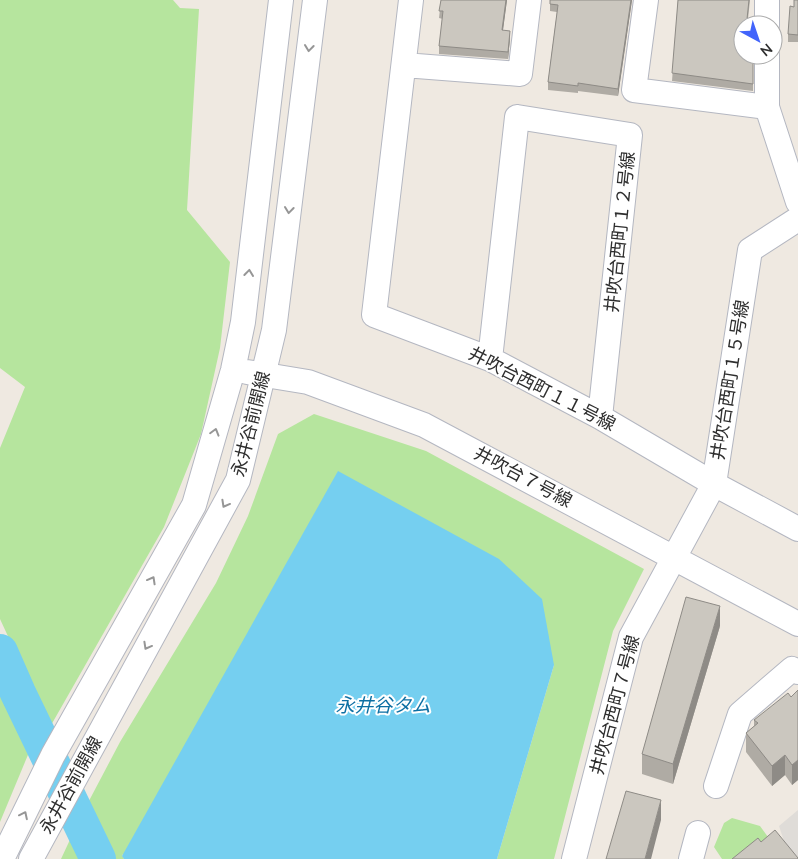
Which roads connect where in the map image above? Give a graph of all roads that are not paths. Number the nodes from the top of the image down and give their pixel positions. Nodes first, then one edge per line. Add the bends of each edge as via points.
1 (281, 0) edge
2 (315, 0) edge
3 (411, 0) edge
4 (529, 0) edge
5 (646, 0) edge
6 (767, 0) edge
7 (767, 15) edge
8 (404, 65) junction
9 (767, 65) edge
10 (767, 107) junction
11 (798, 202) edge
12 (798, 219) edge
13 (490, 359) junction
14 (233, 370) junction
15 (263, 375) junction
16 (600, 417) junction
17 (714, 484) junction
18 (798, 529) edge
19 (674, 557) junction
20 (798, 624) edge
21 (798, 672) edge
22 (716, 786) dead end
23 (698, 833) dead end
24 (2, 859) edge
25 (31, 859) edge
26 (574, 859) edge
27 (691, 859) edge

14 -> 1 street, 永井谷前開線 via 243,322
2 -> 15 street, 永井谷前開線 via 274,330
3 - 8 street, 井吹台西町１１号線
4 - 8 street via 520,74
5 - 10 street via 634,90
6 - 7 street
8 - 13 street, 井吹台西町１１号線 via 374,315
9 - 10 street
10 - 11 street
12 - 17 street, 井吹台西町１５号線 via 750,250
13 - 16 street, 井吹台西町１１号線
13 - 16 street, 井吹台西町１２号線 via 517,117 630,135
14 - 15 street, 井吹台７号線
24 -> 14 street, 永井谷前開線 via 53,755 194,505
15 - 19 street, 井吹台７号線 via 308,382 424,425
15 -> 25 street, 永井谷前開線 via 238,480
16 - 17 street, 井吹台西町１１号線
17 - 18 street, 井吹台西町１１号線
17 - 19 street, 井吹台西町１５号線
19 - 20 street, 井吹台７号線
19 - 26 street, 井吹台西町７号線 via 631,637
21 - 22 street via 792,669 740,714
23 - 27 street

